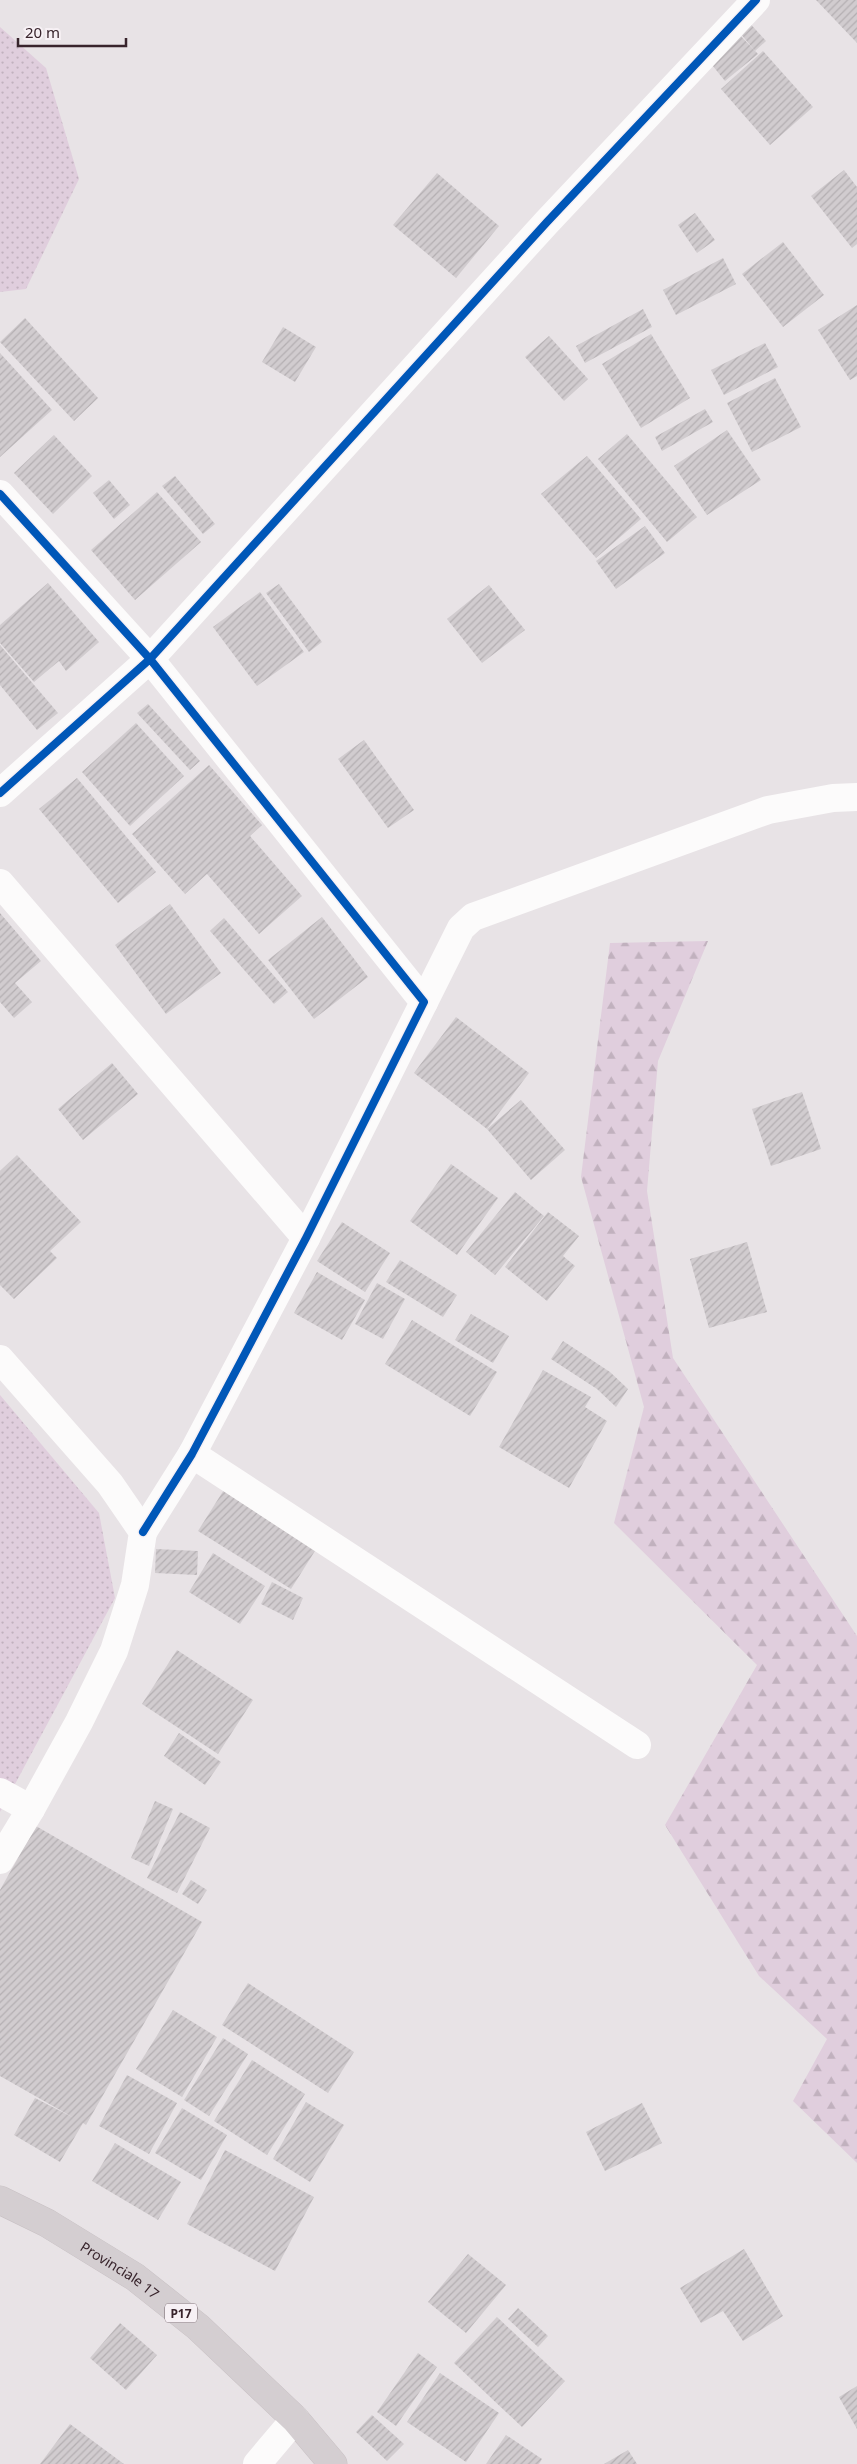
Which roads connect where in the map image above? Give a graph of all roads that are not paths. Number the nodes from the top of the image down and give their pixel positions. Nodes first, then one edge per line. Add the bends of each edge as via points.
1 (756, 0) edge
2 (0, 494) edge
3 (150, 659) junction
4 (0, 793) edge
5 (857, 797) edge
6 (0, 883) edge
7 (424, 1002) junction
8 (306, 1238) junction
9 (0, 1359) edge
10 (192, 1454) junction
11 (143, 1532) junction
12 (637, 1745) dead end
13 (0, 1792) edge
14 (32, 1809) junction
15 (0, 1860) edge
16 (3, 2207) edge
17 (295, 2419) junction
18 (257, 2464) edge
19 (333, 2464) edge

1 - 3 street via 547,222
2 - 3 street
3 - 4 street
3 - 7 street
5 - 7 street via 768,810 473,917 461,928
6 - 8 street
7 - 8 street
8 - 10 street
9 - 11 street via 110,1484
10 - 11 street
10 - 12 street
11 - 14 street via 135,1585 114,1651
13 - 14 street
14 - 15 street
16 - 17 main road, Provinciale 17 / P17 via 47,2223 135,2277 198,2327
17 - 18 street
17 - 19 main road, Provinciale 17 / P17

